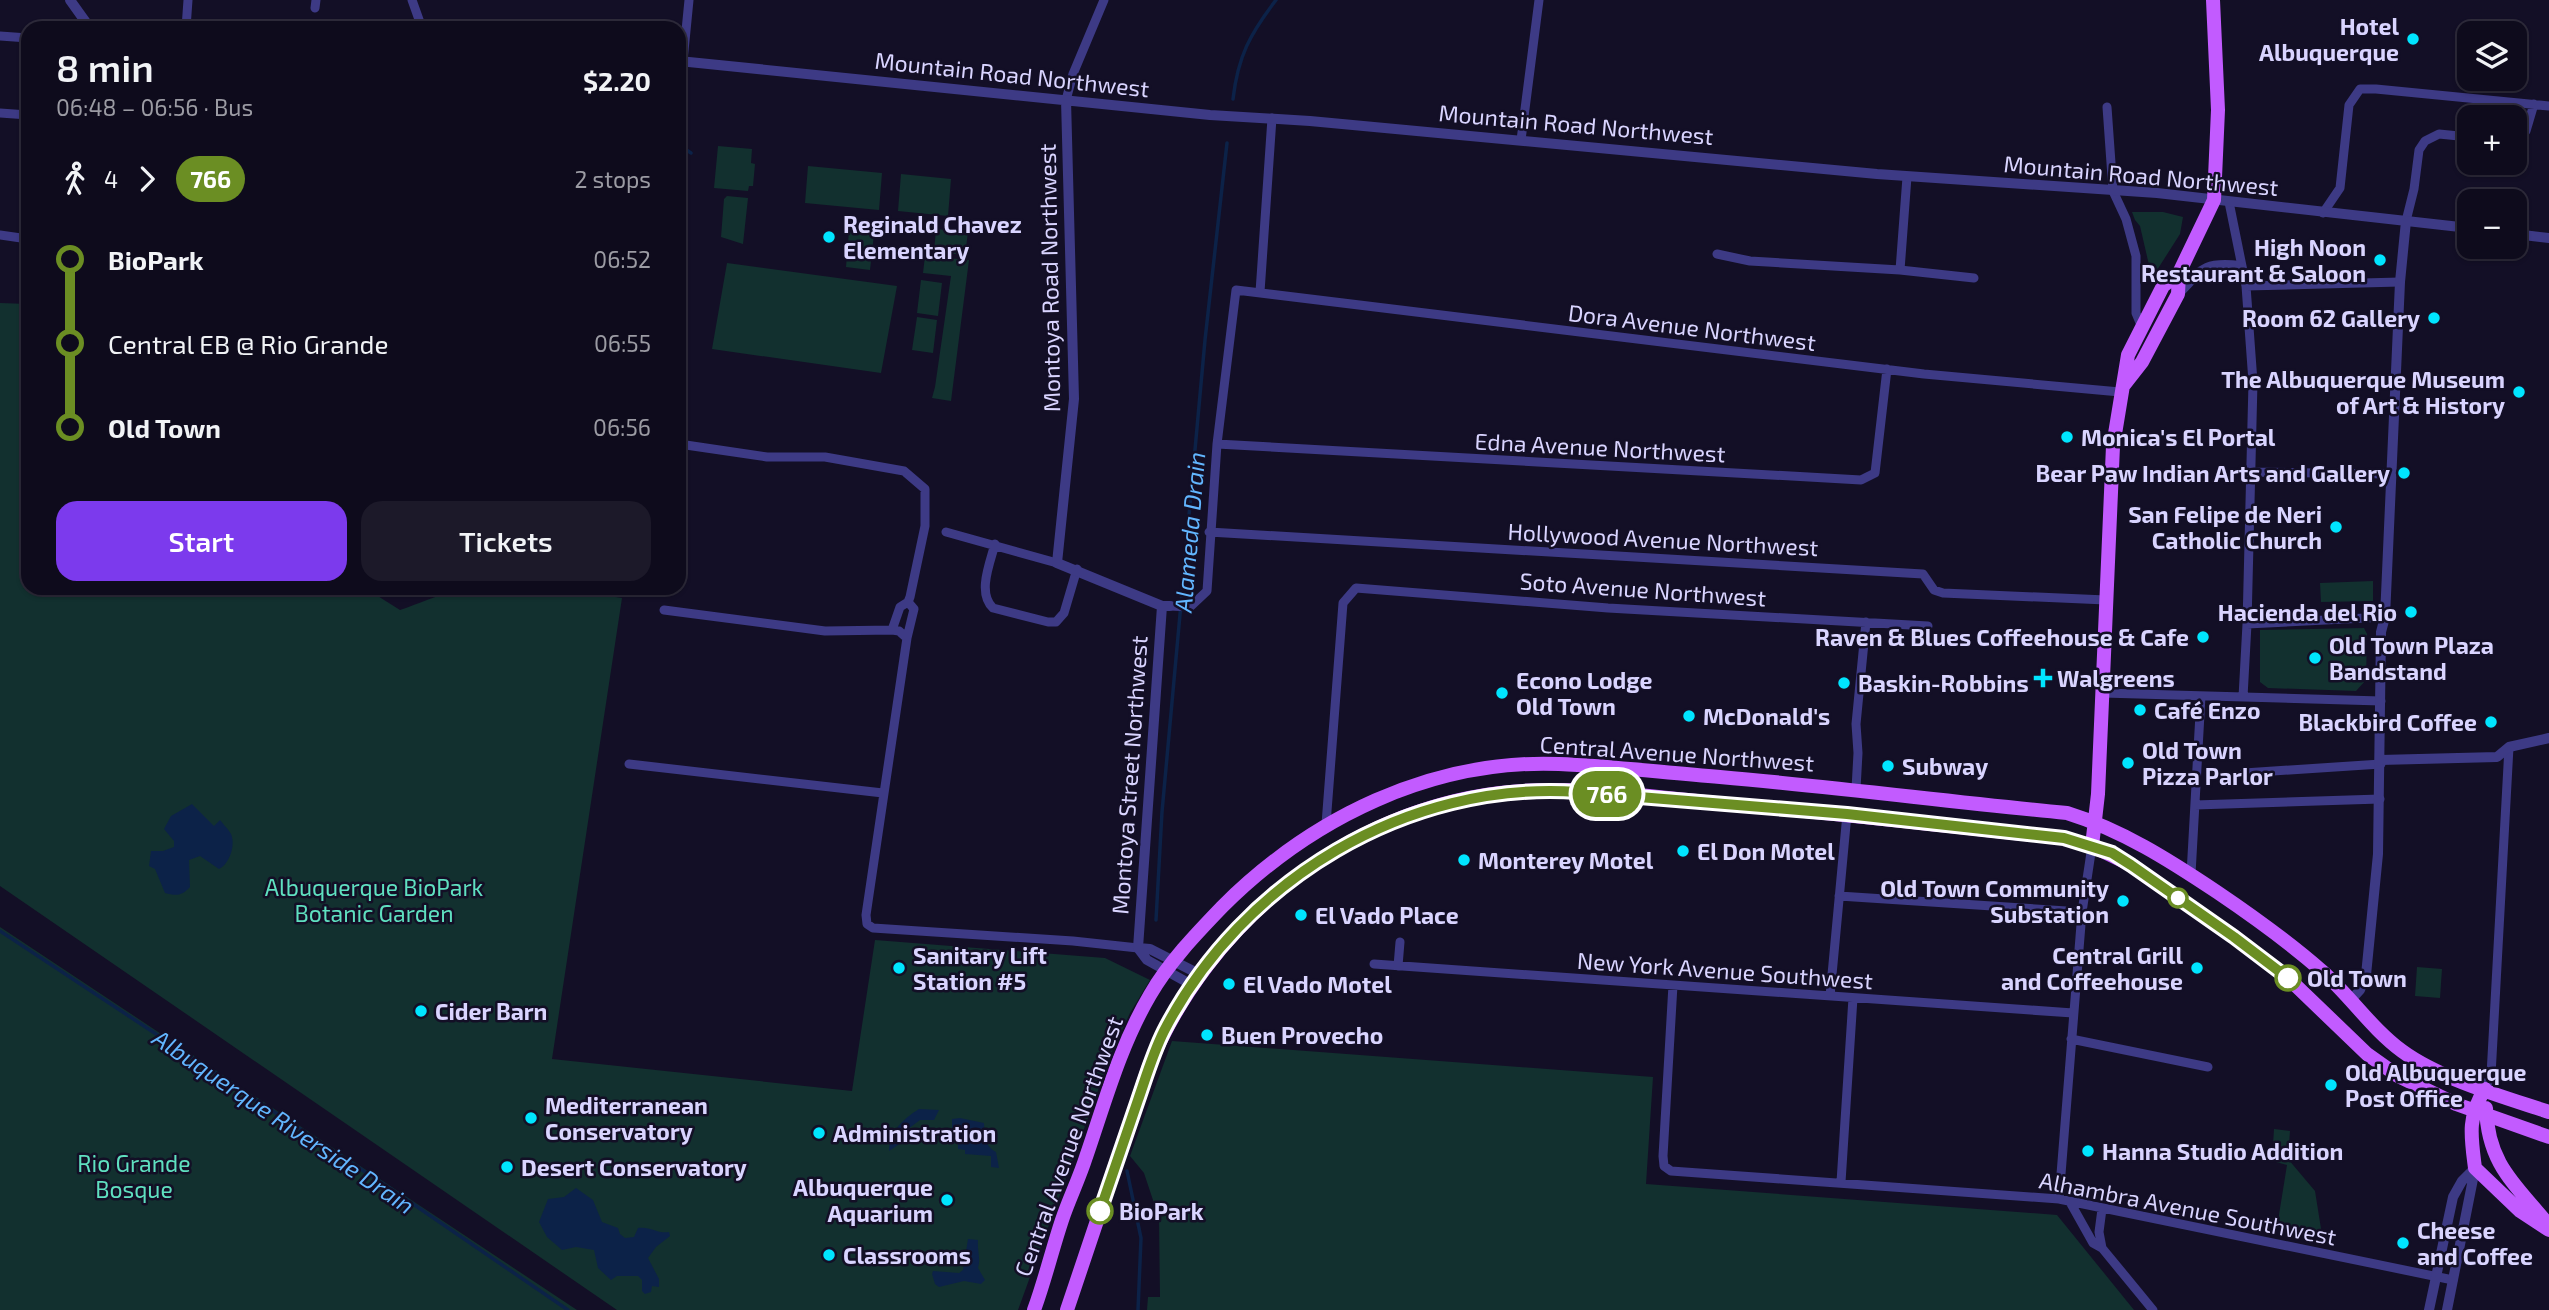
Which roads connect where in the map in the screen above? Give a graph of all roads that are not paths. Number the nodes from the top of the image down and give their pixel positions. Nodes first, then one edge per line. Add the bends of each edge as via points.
1 (70, 0) edge
2 (188, 0) edge
3 (412, 0) edge
4 (689, 0) edge
5 (1104, 0) edge
6 (1539, 0) edge
7 (2213, 0) edge
8 (85, 21) edge
9 (186, 21) edge
10 (422, 21) edge
11 (686, 23) edge
12 (0, 36) edge
13 (21, 38) edge
14 (686, 62) edge
15 (1066, 100) junction
16 (2534, 104) junction
17 (2549, 106) edge
18 (2107, 107) dead end
19 (0, 113) edge
20 (21, 114) edge
21 (1272, 118) junction
22 (2527, 128) edge
23 (2457, 136) edge
24 (1521, 140) junction
25 (1908, 177) junction
26 (2113, 191) junction
27 (2221, 201) junction
28 (2323, 213) junction
29 (2406, 221) junction
30 (2457, 227) edge
31 (0, 235) edge
32 (2527, 235) edge
33 (21, 238) edge
34 (2549, 238) edge
35 (1717, 254) dead end
36 (2240, 266) junction
37 (1899, 270) junction
38 (2179, 273) junction
39 (1974, 278) dead end
40 (2400, 282) junction
41 (2246, 286) junction
42 (1260, 292) junction
43 (2178, 295) junction
44 (2141, 325) junction
45 (1887, 369) junction
46 (2122, 389) junction
47 (686, 444) edge
48 (1217, 444) junction
49 (2251, 472) junction
50 (2390, 474) junction
51 (946, 532) dead end
52 (1209, 532) junction
53 (995, 544) junction
54 (1057, 563) junction
55 (1077, 569) junction
56 (2106, 600) junction
57 (908, 601) junction
58 (1166, 606) junction
59 (664, 610) dead end
60 (2385, 617) junction
61 (1866, 622) junction
62 (2247, 624) junction
63 (1928, 626) dead end
64 (891, 630) junction
65 (907, 638) junction
66 (2103, 693) junction
67 (2201, 696) junction
68 (2243, 697) junction
69 (2381, 701) junction
70 (2549, 738) edge
71 (2509, 747) junction
72 (2381, 762) junction
73 (629, 764) dead end
74 (2244, 773) dead end
75 (1856, 789) junction
76 (883, 793) junction
77 (2380, 799) junction
78 (2195, 805) junction
79 (1847, 814) junction
80 (2096, 822) junction
81 (1326, 824) junction
82 (2092, 846) junction
83 (2191, 874) junction
84 (1839, 896) junction
85 (2082, 912) junction
86 (1400, 942) dead end
87 (1138, 948) junction
88 (1374, 964) dead end
89 (1170, 966) junction
90 (1398, 966) junction
91 (1196, 980) junction
92 (1673, 985) junction
93 (1830, 996) junction
94 (1853, 998) junction
95 (2350, 1001) junction
96 (2073, 1013) junction
97 (2071, 1039) junction
98 (2208, 1068) dead end
99 (2485, 1090) junction
100 (2480, 1112) junction
101 (2549, 1112) edge
102 (2549, 1137) edge
103 (2475, 1168) junction
104 (1841, 1182) junction
105 (2059, 1199) junction
106 (2070, 1202) junction
107 (2102, 1209) junction
108 (2549, 1227) edge
109 (2102, 1248) junction
110 (2435, 1276) junction
111 (2453, 1280) junction
112 (1034, 1310) edge
113 (1067, 1310) edge
114 (2153, 1310) edge
115 (2428, 1310) edge
116 (2447, 1310) edge

1 - 8 street
2 - 9 street
3 - 10 street
4 - 11 street
5 - 15 street, Montoya Road Northwest
6 - 24 street
7 - 27 main road
12 - 13 street
14 - 15 street, Mountain Road Northwest
15 - 21 street, Mountain Road Northwest
15 - 54 street, Montoya Road Northwest via 1074,399
16 - 17 street
16 - 22 street
16 - 28 street via 2360,89 2348,105 2340,188
18 - 26 street
19 - 20 street
21 - 24 street, Mountain Road Northwest
21 - 42 street
23 - 29 street via 2439,134 2422,145
24 - 25 street, Mountain Road Northwest
25 - 26 street, Mountain Road Northwest
25 - 37 street
26 - 27 street, Mountain Road Northwest
26 - 44 street via 2136,257 2136,313
27 - 28 street, Mountain Road Northwest
27 - 36 street
27 - 38 main road
28 - 29 street, Mountain Road Northwest
29 - 30 street, Mountain Road Northwest
29 - 40 street
31 - 33 street
32 - 34 street
35 - 37 street via 1750,261
36 - 41 street
36 - 43 street via 2218,263 2202,269
37 - 39 street
38 - 43 main road
38 - 44 main road via 2163,286
40 - 41 street
40 - 50 street
41 - 49 street via 2253,382
42 - 45 street, Dora Avenue Northwest
42 - 48 street via 1236,290
43 - 46 main road via 2143,362
44 - 46 main road via 2127,355
45 - 46 street, Dora Avenue Northwest
45 - 48 street, Edna Avenue Northwest via 1875,473 1861,480
46 - 56 main road via 2113,446
47 - 57 street via 767,457 825,457 904,471 925,489 925,526
48 - 52 street
49 - 50 street
49 - 62 street
50 - 60 street
51 - 53 street
52 - 56 street, Hollywood Avenue Northwest via 1923,573 1934,590 1942,593
52 - 58 street via 1206,591 1190,607
53 - 54 street
53 - 55 street via 985,594 993,608 1056,622 1064,613
54 - 55 street
55 - 58 street
56 - 66 main road
57 - 64 street via 900,607
57 - 65 street via 914,609
58 - 87 street, Montoya Street Northwest
59 - 64 street via 825,631
60 - 62 street
60 - 69 street
61 - 63 street, Soto Avenue Northwest
61 - 75 street via 1856,724
61 - 81 street, Soto Avenue Northwest via 1356,588 1343,603
62 - 68 street
64 - 65 street
65 - 76 street
66 - 67 street
66 - 80 main road
67 - 68 street
67 - 78 street
68 - 69 street
69 - 72 street
70 - 71 street
71 - 72 street via 2497,757
71 - 99 street via 2491,1075
72 - 74 street
72 - 77 street
73 - 76 street
75 - 80 main road, Central Avenue Northwest via 2067,813
75 - 81 main road, Central Avenue Northwest via 1557,764 1522,765 1465,772 1406,789
76 - 87 street via 866,915 873,928
77 - 78 street
77 - 95 street via 2366,975
78 - 83 street
79 - 82 main road via 2064,838
79 - 84 street
79 - 91 main road via 1558,790 1456,801 1389,823 1312,864 1255,910
80 - 82 main road
80 - 83 main road, Central Avenue Northwest
81 - 89 main road, Central Avenue Northwest via 1258,873
82 - 85 street
82 - 100 main road via 2131,865 2274,967 2385,1067 2431,1094
83 - 95 main road, Central Avenue Northwest via 2258,919 2322,971
84 - 85 street
84 - 93 street
85 - 96 street
86 - 90 street
87 - 89 street via 1147,960
88 - 90 street, New York Avenue Southwest
89 - 91 street
89 - 112 main road, Central Avenue Northwest via 1143,1007 1116,1066
90 - 92 street, New York Avenue Southwest
91 - 113 main road via 1149,1066
92 - 93 street, New York Avenue Southwest
92 - 104 street, Alhambra Avenue Southwest via 1664,1166 1676,1172
93 - 94 street, New York Avenue Southwest
94 - 96 street, New York Avenue Southwest
94 - 104 street
95 - 99 main road, Central Avenue Northwest via 2403,1052
96 - 97 street
97 - 98 street
97 - 105 street
99 - 100 main road
99 - 101 main road, Central Avenue Northwest
100 - 102 main road
100 - 103 main road via 2471,1131
100 - 108 main road via 2496,1159
103 - 108 main road via 2520,1211
103 - 110 street via 2453,1198
103 - 111 street
104 - 105 street, Alhambra Avenue Southwest
105 - 106 street, Alhambra Avenue Southwest
106 - 107 street, Alhambra Avenue Southwest
106 - 109 street via 2093,1243
107 - 109 street
107 - 110 street, Alhambra Avenue Southwest
109 - 114 street
110 - 111 street, Alhambra Avenue Southwest
110 - 115 street
111 - 116 street

